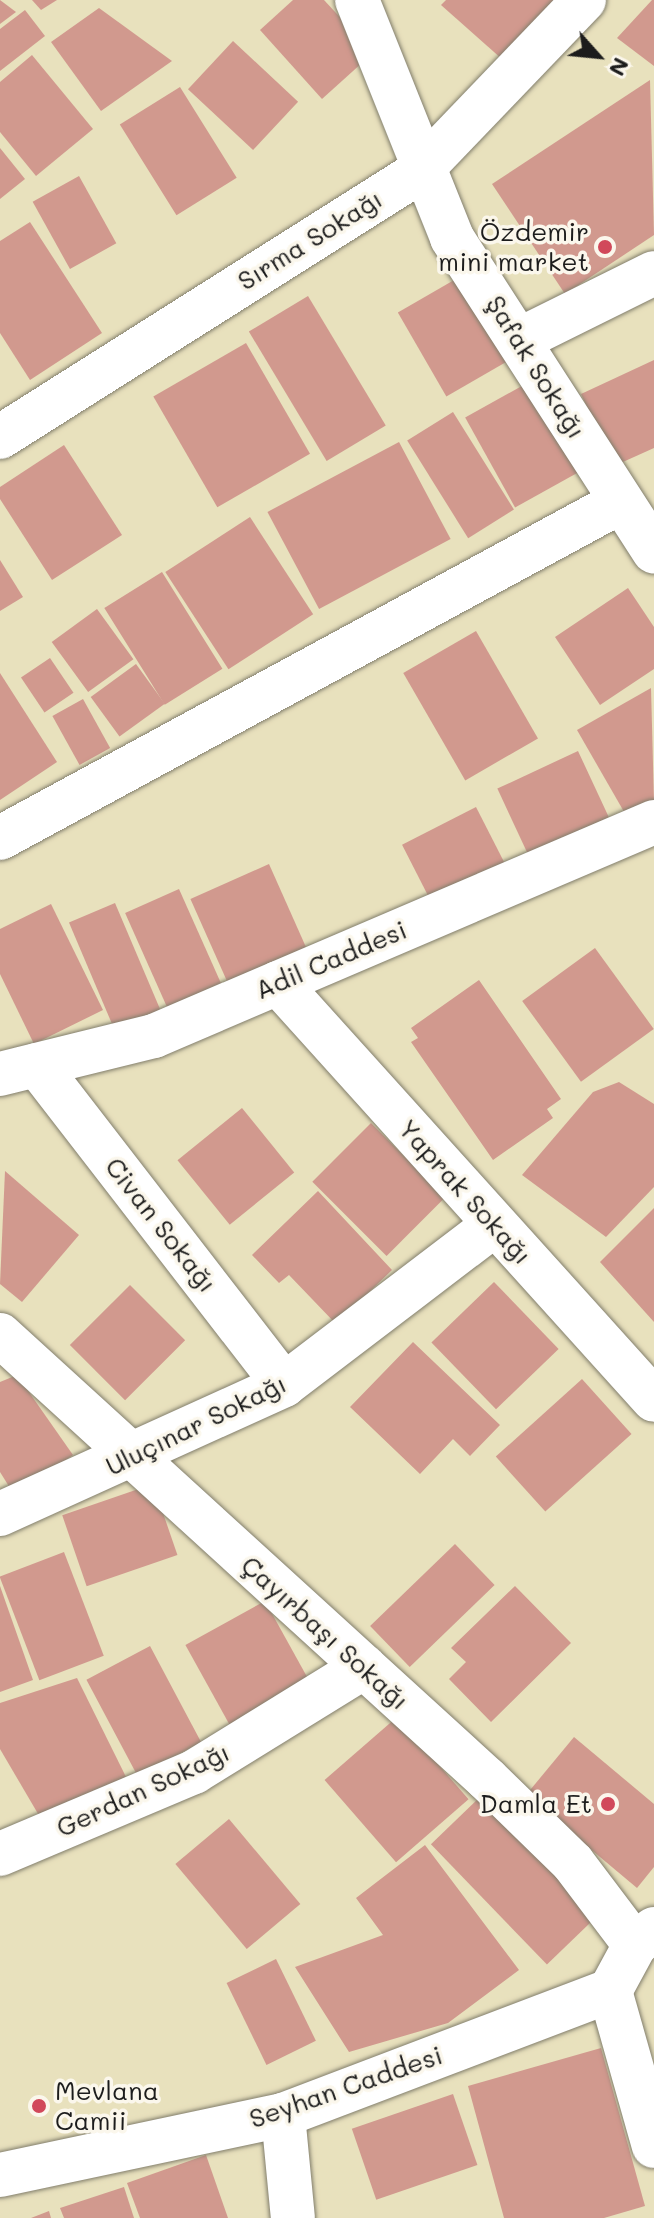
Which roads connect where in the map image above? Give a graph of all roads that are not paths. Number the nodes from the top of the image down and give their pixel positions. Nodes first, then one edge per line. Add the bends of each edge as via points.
1 (357, 0) edge
2 (584, 0) edge
3 (420, 171) junction
4 (654, 273) edge
5 (521, 339) junction
6 (0, 437) edge
7 (620, 502) junction
8 (654, 552) edge
9 (654, 822) edge
10 (0, 838) edge
11 (278, 983) junction
12 (19, 1070) edge
13 (494, 1225) junction
14 (0, 1335) edge
15 (284, 1385) junction
16 (654, 1400) edge
17 (133, 1459) junction
18 (0, 1514) edge
19 (364, 1667) junction
20 (0, 1854) edge
21 (644, 1937) edge
22 (610, 1991) junction
23 (283, 2115) junction
24 (654, 2146) edge
25 (0, 2175) edge
26 (293, 2218) edge

1 - 3 street, Şafak Sokağı
2 - 3 street, Sırma Sokağı
3 - 5 street, Şafak Sokağı via 452,238
3 - 6 street, Sırma Sokağı
4 - 5 street
5 - 7 street, Şafak Sokağı
7 - 8 street, Şafak Sokağı
7 - 10 street
9 - 11 street, Adil Caddesi
11 - 12 street, Adil Caddesi via 154,1036
11 - 13 street, Yaprak Sokağı
12 - 15 street, Civan Sokağı
13 - 15 street, Uluçınar Sokağı
13 - 16 street, Yaprak Sokağı
14 - 17 street, Çayırbaşı Sokağı
15 - 17 street, Uluçınar Sokağı
17 - 18 street, Uluçınar Sokağı
17 - 19 street, Çayırbaşı Sokağı
19 - 20 street, Gerdan Sokağı via 194,1772
19 - 21 street, Çayırbaşı Sokağı
21 - 22 street
22 - 23 street, Seyhan Caddesi
22 - 24 street
23 - 25 street, Seyhan Caddesi
23 - 26 street

